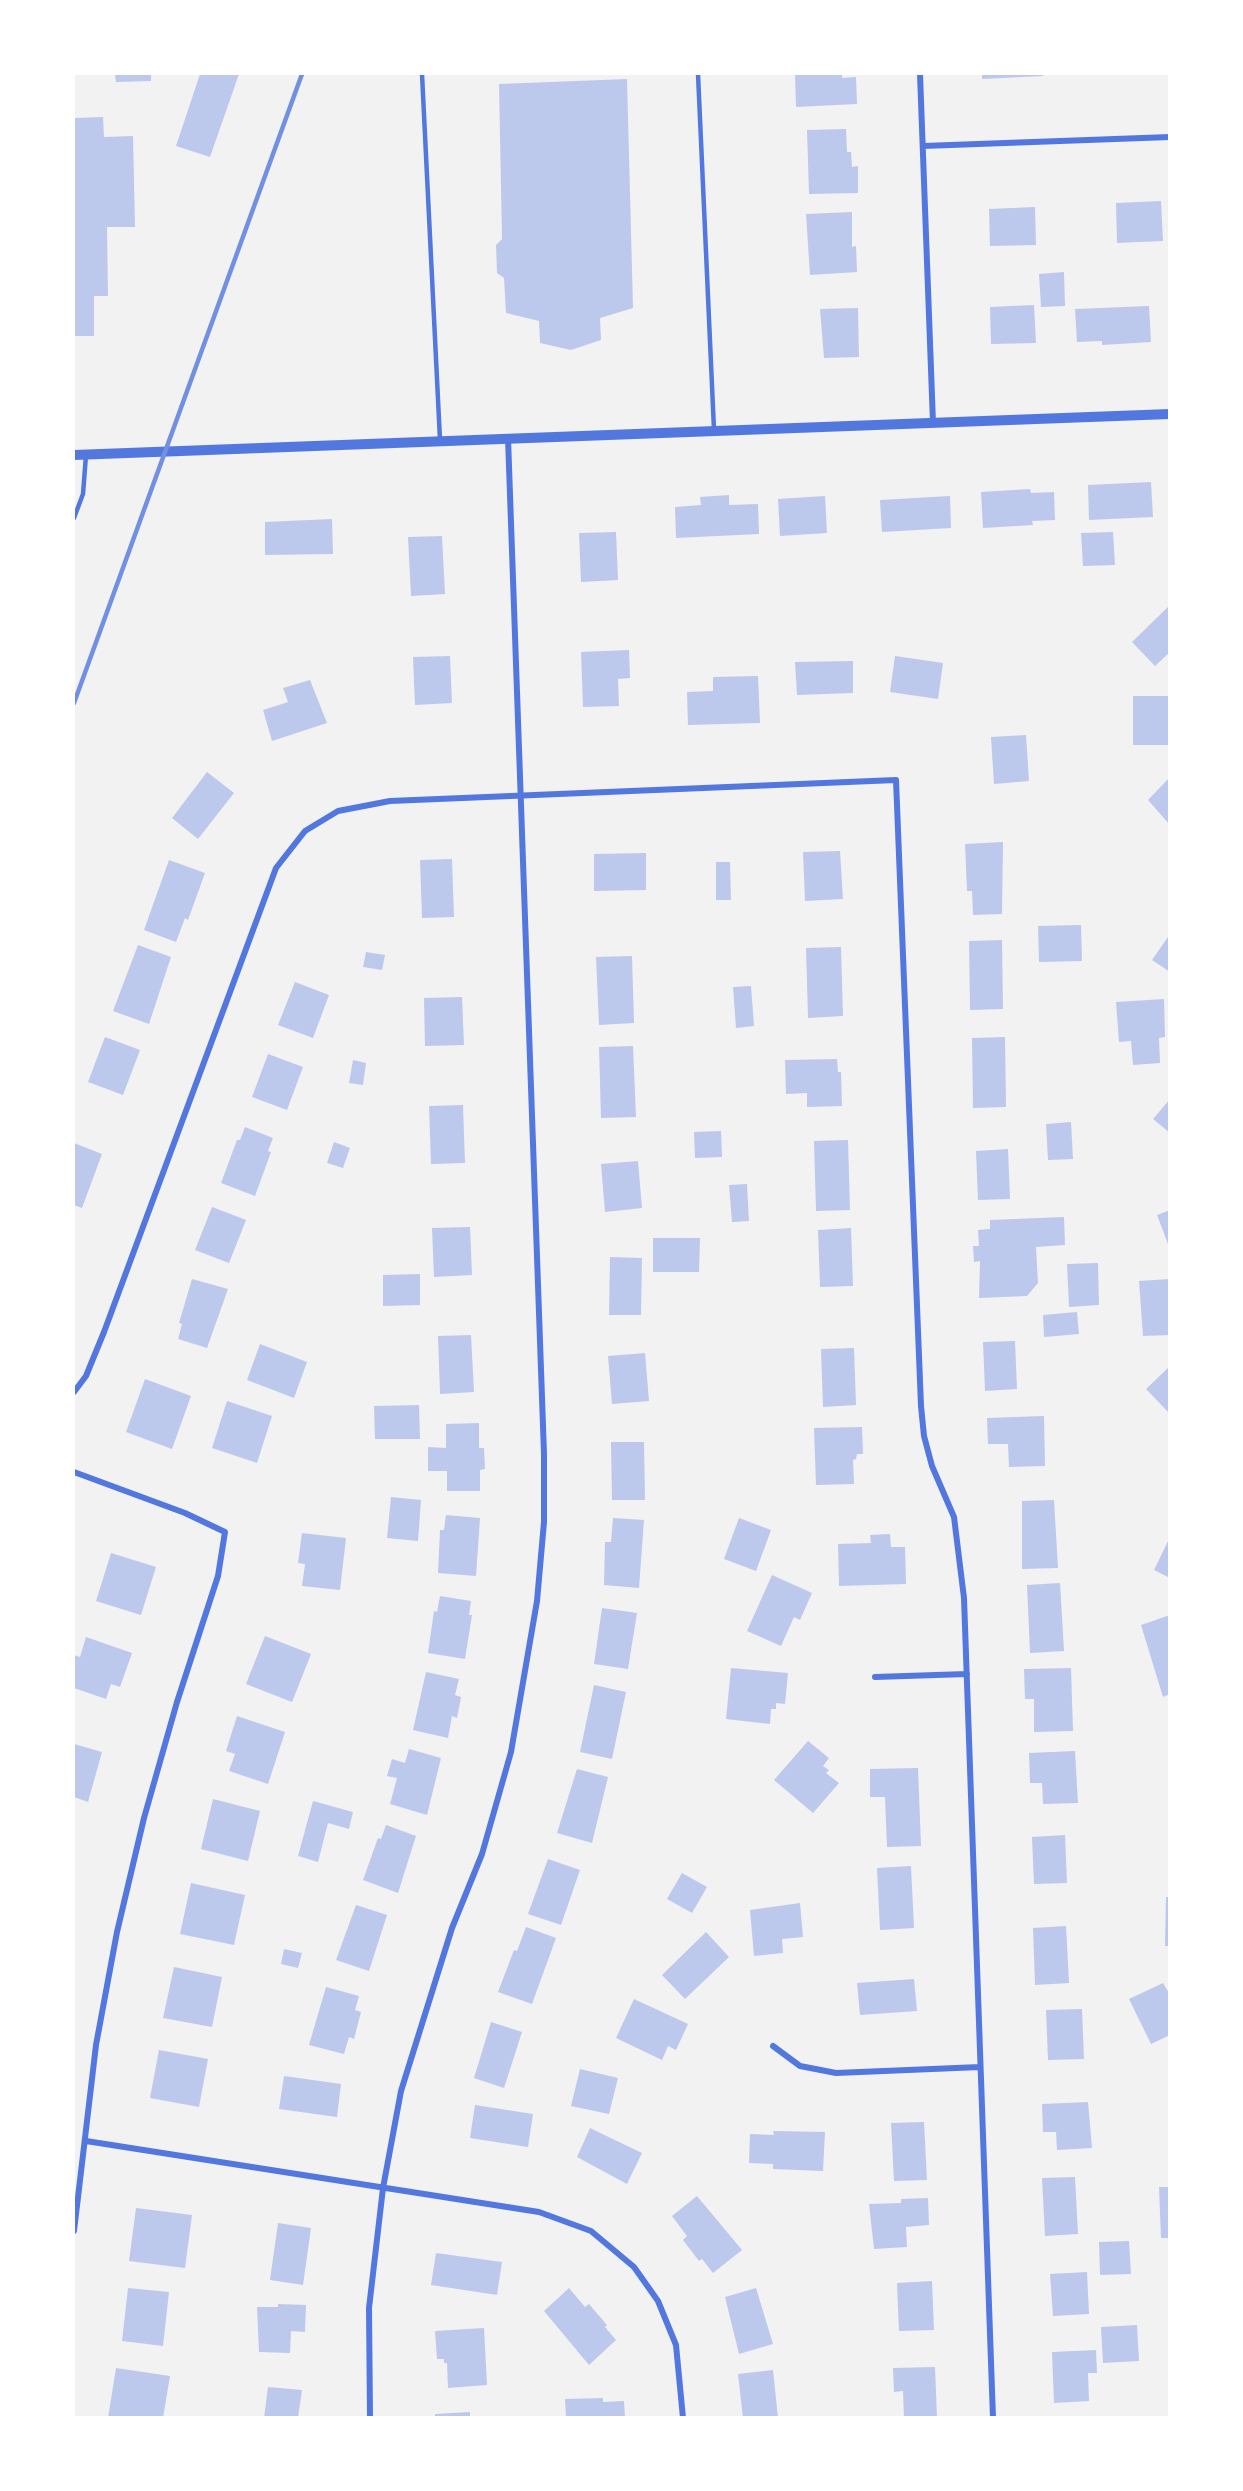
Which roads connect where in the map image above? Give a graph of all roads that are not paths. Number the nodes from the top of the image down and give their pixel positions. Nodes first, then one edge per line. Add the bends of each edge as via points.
1 (422, 74) edge
2 (698, 74) edge
3 (920, 74) edge
4 (1170, 137) edge
5 (923, 146) junction
6 (1170, 414) edge
7 (933, 423) junction
8 (714, 430) junction
9 (508, 438) junction
10 (440, 440) junction
11 (74, 455) edge
12 (86, 455) junction
13 (74, 518) edge
14 (522, 794) junction
15 (74, 1392) edge
16 (74, 1472) edge
17 (967, 1674) junction
18 (874, 1677) dead end
19 (773, 2046) dead end
20 (980, 2067) junction
21 (86, 2141) junction
22 (384, 2188) junction
23 (74, 2232) edge
24 (370, 2418) edge
25 (683, 2418) edge
26 (993, 2418) edge

1 - 10 lane
2 - 8 lane
3 - 5 street
4 - 5 street
5 - 7 street
6 - 7 street
7 - 8 street
8 - 9 street
9 - 10 street
9 - 14 street
10 - 12 street
11 - 12 street
12 - 13 lane via 83,494
14 - 15 street via 390,801 339,811 305,831 276,868 104,1332 86,1376
14 - 17 street via 896,780 921,1406 932,1466 954,1517 964,1598
14 - 22 street via 544,1454 544,1522 537,1601 511,1752 482,1854 452,1928 401,2091
16 - 21 street via 225,1532 218,1576 144,1818 117,1932 96,2045
17 - 18 street
17 - 20 street
19 - 20 street via 800,2066 836,2073
20 - 26 street
21 - 22 street
21 - 23 street
22 - 24 street via 369,2308
22 - 25 street via 539,2212 591,2231 634,2267 658,2301 676,2346

